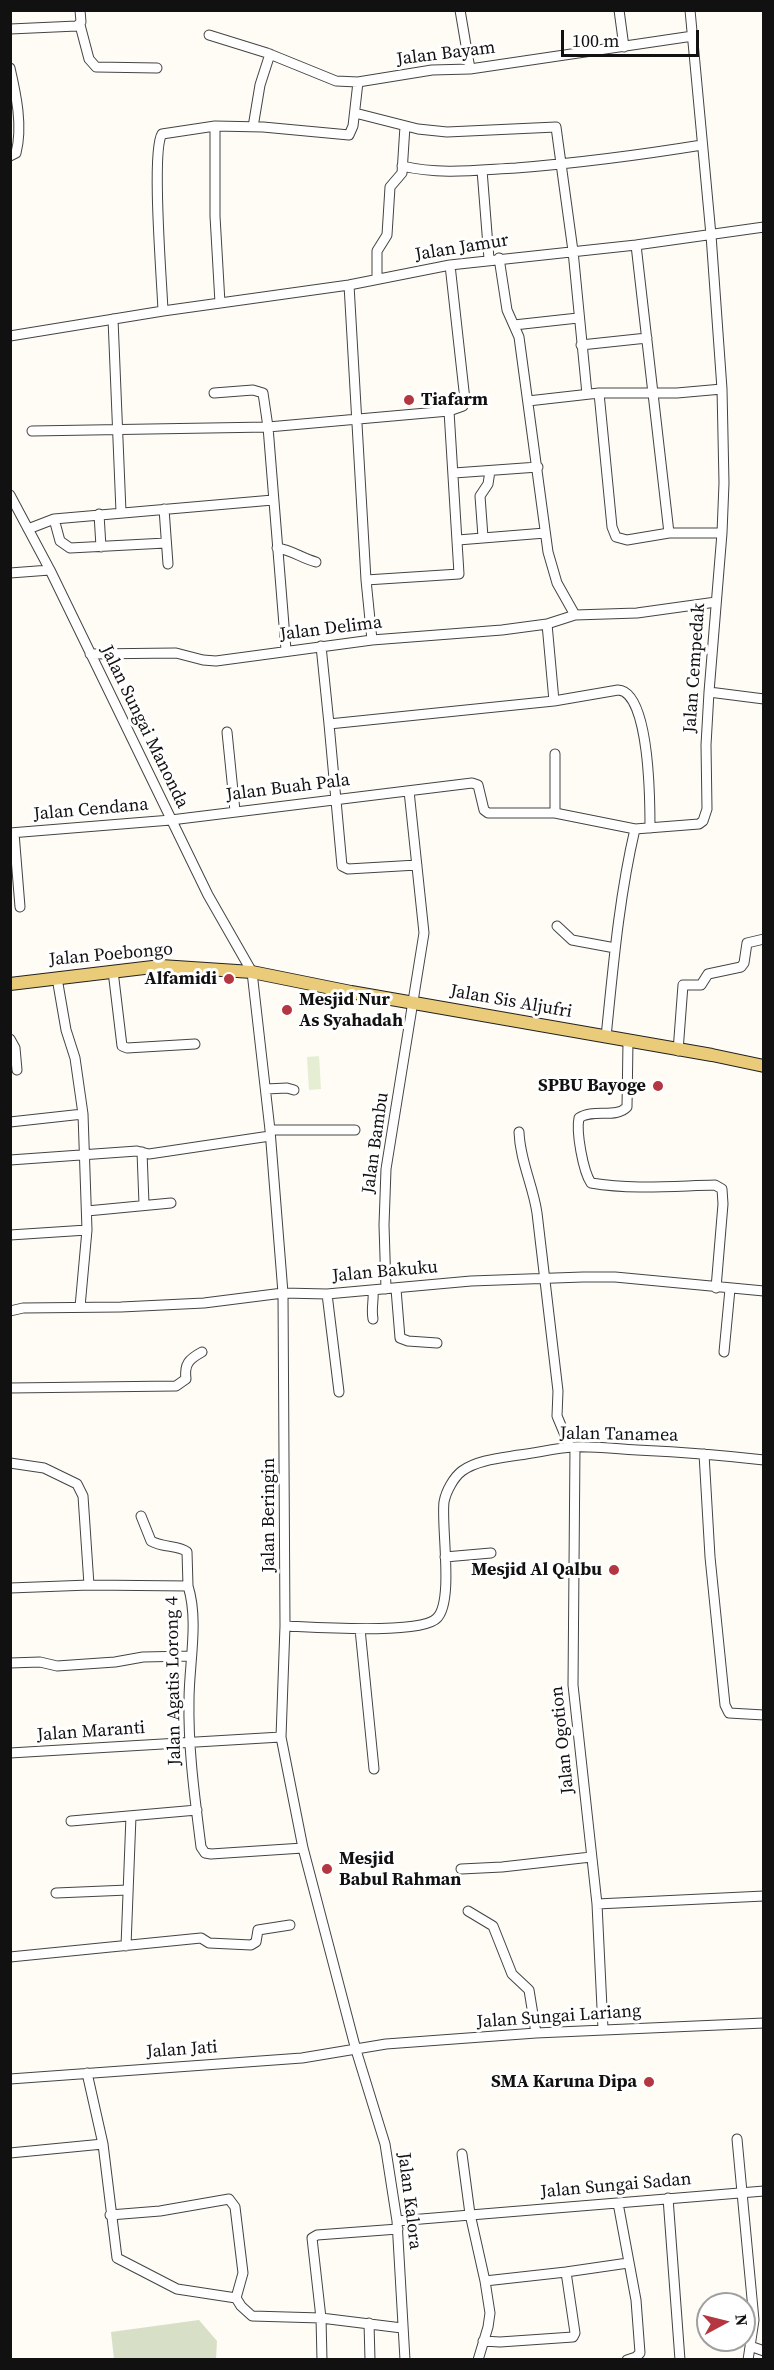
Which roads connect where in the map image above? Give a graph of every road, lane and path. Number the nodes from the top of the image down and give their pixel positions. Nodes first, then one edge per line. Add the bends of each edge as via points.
1 (80, 10) edge
2 (460, 10) edge
3 (619, 10) edge
4 (690, 10) edge
5 (80, 25) junction
6 (10, 29) edge
7 (209, 35) dead end
8 (693, 36) junction
9 (624, 47) junction
10 (270, 54) junction
11 (10, 68) edge
12 (157, 68) dead end
13 (470, 69) junction
14 (358, 82) junction
15 (355, 113) junction
16 (215, 126) junction
17 (405, 126) junction
18 (253, 127) junction
19 (702, 145) junction
20 (10, 156) edge
21 (562, 164) junction
22 (402, 166) junction
23 (482, 170) junction
24 (764, 227) edge
25 (711, 235) junction
26 (636, 245) junction
27 (573, 251) junction
28 (494, 259) junction
29 (450, 265) junction
30 (377, 279) junction
31 (349, 285) junction
32 (220, 303) junction
33 (163, 311) junction
34 (578, 318) junction
35 (113, 319) junction
36 (514, 325) junction
37 (10, 336) edge
38 (647, 338) junction
39 (581, 345) junction
40 (722, 389) junction
41 (653, 392) junction
42 (214, 393) dead end
43 (599, 393) junction
44 (587, 394) junction
45 (528, 401) junction
46 (449, 411) junction
47 (358, 420) junction
48 (268, 427) junction
49 (116, 428) junction
50 (32, 431) dead end
51 (538, 467) junction
52 (490, 471) junction
53 (454, 473) junction
54 (10, 495) edge
55 (273, 500) junction
56 (164, 509) junction
57 (121, 512) junction
58 (99, 514) junction
59 (22, 517) junction
60 (10, 518) edge
61 (54, 519) junction
62 (28, 529) junction
63 (545, 533) junction
64 (669, 533) junction
65 (722, 533) junction
66 (483, 537) junction
67 (458, 540) junction
68 (166, 543) junction
69 (101, 547) junction
70 (277, 548) junction
71 (316, 562) dead end
72 (168, 564) dead end
73 (50, 570) junction
74 (10, 573) edge
75 (366, 580) junction
76 (716, 602) junction
77 (575, 615) junction
78 (547, 624) junction
79 (372, 640) junction
80 (321, 646) junction
81 (286, 650) junction
82 (90, 654) junction
83 (709, 692) junction
84 (764, 699) edge
85 (554, 701) junction
86 (328, 724) junction
87 (227, 732) dead end
88 (555, 754) dead end
89 (409, 791) junction
90 (334, 799) junction
91 (235, 811) junction
92 (555, 813) junction
93 (171, 820) junction
94 (650, 828) junction
95 (635, 829) junction
96 (12, 833) edge
97 (417, 865) junction
98 (20, 907) dead end
99 (557, 926) dead end
100 (764, 939) edge
101 (615, 948) junction
102 (113, 971) junction
103 (252, 972) junction
104 (57, 978) junction
105 (10, 984) edge
106 (413, 1003) junction
107 (606, 1037) junction
108 (10, 1039) edge
109 (628, 1041) junction
110 (195, 1044) dead end
111 (678, 1051) junction
112 (764, 1066) edge
113 (17, 1070) dead end
114 (266, 1089) junction
115 (294, 1090) dead end
116 (83, 1114) junction
117 (10, 1122) edge
118 (355, 1130) dead end
119 (519, 1132) dead end
120 (270, 1133) junction
121 (142, 1152) junction
122 (84, 1154) junction
123 (10, 1160) edge
124 (171, 1203) dead end
125 (144, 1204) junction
126 (87, 1211) junction
127 (87, 1230) junction
128 (10, 1235) edge
129 (544, 1279) junction
130 (396, 1288) junction
131 (716, 1288) junction
132 (730, 1288) junction
133 (386, 1289) junction
134 (373, 1290) junction
135 (764, 1291) edge
136 (283, 1293) junction
137 (327, 1294) junction
138 (80, 1307) junction
139 (10, 1311) edge
140 (373, 1319) dead end
141 (437, 1342) dead end
142 (202, 1352) dead end
143 (724, 1352) dead end
144 (10, 1388) edge
145 (339, 1392) dead end
146 (573, 1447) junction
147 (704, 1454) junction
148 (764, 1460) edge
149 (10, 1463) edge
150 (141, 1516) dead end
151 (491, 1553) dead end
152 (445, 1557) junction
153 (89, 1585) junction
154 (188, 1586) junction
155 (10, 1588) edge
156 (285, 1626) junction
157 (360, 1629) junction
158 (190, 1656) junction
159 (10, 1663) edge
160 (764, 1715) edge
161 (281, 1737) junction
162 (189, 1742) junction
163 (10, 1753) edge
164 (374, 1769) dead end
165 (197, 1810) junction
166 (131, 1816) junction
167 (71, 1821) dead end
168 (303, 1848) junction
169 (591, 1857) junction
170 (461, 1869) dead end
171 (128, 1890) junction
172 (57, 1893) dead end
173 (764, 1896) edge
174 (597, 1904) junction
175 (468, 1911) dead end
176 (290, 1925) dead end
177 (126, 1946) junction
178 (10, 1957) edge
179 (764, 2023) edge
180 (603, 2029) junction
181 (536, 2033) junction
182 (356, 2050) junction
183 (87, 2073) junction
184 (10, 2079) edge
185 (737, 2139) dead end
186 (103, 2144) junction
187 (10, 2153) edge
188 (462, 2154) dead end
189 (764, 2191) edge
190 (741, 2193) junction
191 (668, 2198) junction
192 (618, 2203) junction
193 (470, 2214) junction
194 (110, 2215) junction
195 (398, 2225) junction
196 (628, 2263) junction
197 (566, 2272) junction
198 (485, 2281) junction
199 (751, 2292) edge
200 (236, 2298) junction
201 (321, 2318) junction
202 (369, 2323) junction
203 (402, 2328) junction
204 (483, 2341) junction
205 (322, 2360) edge
206 (370, 2360) edge
207 (405, 2360) edge
208 (478, 2360) edge
209 (627, 2360) edge
210 (680, 2360) edge

1 - 5 street
2 - 13 street
3 - 9 street
4 - 8 street
5 - 6 street
5 - 12 street via 89,59 96,67
7 - 10 street, Jalan Bayam
8 - 9 street, Jalan Bayam
8 - 19 street
9 - 13 street, Jalan Bayam
10 - 14 street, Jalan Bayam via 334,81
10 - 18 street
11 - 20 street via 19,143 16,153
13 - 14 street, Jalan Bayam via 432,70
14 - 15 street
15 - 17 street
15 - 18 street via 349,135
16 - 18 street
16 - 32 street
16 - 33 street via 169,131 160,137
17 - 21 street via 447,132 554,126
17 - 22 street
19 - 21 street
19 - 25 street
21 - 23 street
21 - 27 street
22 - 23 street via 443,172
22 - 30 street via 400,176 390,187 387,235 377,251
23 - 28 street
24 - 25 street, Jalan Jamur
25 - 26 street, Jalan Jamur
25 - 40 street, Jalan Cempedak
26 - 27 street, Jalan Jamur
26 - 38 street
27 - 28 street, Jalan Jamur
27 - 34 street
28 - 29 street, Jalan Jamur
28 - 36 street
29 - 30 street, Jalan Jamur
29 - 46 street via 465,400 463,406
30 - 31 street, Jalan Jamur
31 - 32 street, Jalan Jamur
31 - 47 street
32 - 33 street, Jalan Jamur
33 - 35 street, Jalan Jamur
34 - 36 street
34 - 39 street
35 - 37 street, Jalan Jamur
35 - 49 street
36 - 45 street
38 - 39 street
38 - 41 street
39 - 44 street
40 - 41 street
40 - 65 street, Jalan Cempedak
41 - 43 street
41 - 64 street
42 - 48 street via 261,391
43 - 44 street
43 - 64 street via 616,537 627,540
44 - 45 street
45 - 51 street
46 - 47 street
46 - 53 street
47 - 48 street
47 - 75 street
48 - 49 street
48 - 55 street
49 - 50 street
49 - 57 street
51 - 52 street
51 - 63 street
52 - 53 street
52 - 66 street via 488,484 480,494
53 - 67 street
54 - 59 street, Jalan Sungai Manonda
55 - 56 street
55 - 70 street
56 - 57 street
56 - 68 street
57 - 58 street
58 - 61 street
58 - 69 street
59 - 60 street
59 - 62 street, Jalan Sungai Manonda
61 - 62 street
61 - 69 street via 62,544 72,548
62 - 73 street, Jalan Sungai Manonda
63 - 66 street
63 - 77 street via 557,583
64 - 65 street
65 - 76 street, Jalan Cempedak
66 - 67 street
67 - 75 street via 457,575
68 - 69 street
68 - 72 street
70 - 71 street
70 - 81 street
73 - 74 street
73 - 82 street, Jalan Sungai Manonda
75 - 79 street
76 - 77 street, Jalan Delima via 637,613
76 - 83 street, Jalan Cempedak
77 - 78 street, Jalan Delima
78 - 79 street, Jalan Delima
78 - 85 street
79 - 80 street, Jalan Delima
80 - 81 street, Jalan Delima
80 - 86 street
81 - 82 street, Jalan Delima via 210,661 176,653
82 - 93 street, Jalan Sungai Manonda
83 - 84 street
83 - 94 street, Jalan Cempedak via 707,809 703,821 693,826
85 - 86 street
85 - 94 street via 618,690 629,695 641,721
86 - 90 street
87 - 91 street
88 - 92 street
89 - 90 street, Jalan Buah Pala
89 - 92 street, Jalan Buah Pala via 474,783 488,813
89 - 97 street
90 - 91 street, Jalan Buah Pala
90 - 97 street via 344,868
91 - 93 street, Jalan Buah Pala
92 - 95 street, Jalan Buah Pala
93 - 96 street, Jalan Cendana
93 - 103 street, Jalan Sungai Manonda
94 - 95 street, Jalan Cempedak
95 - 101 street
96 - 98 street, Jalan Cendana
97 - 106 street, Jalan Bambu via 424,944
99 - 101 street via 572,940
100 - 111 street via 747,943 741,967 708,974 701,985 684,984
101 - 107 street
102 - 103 main road, Jalan Poebongo via 177,966
102 - 104 main road, Jalan Poebongo
102 - 110 street via 122,1046
103 - 106 main road, Jalan Sis Aljufri
103 - 114 street, Jalan Beringin
104 - 105 main road, Jalan Poebongo
104 - 116 street
106 - 107 main road, Jalan Sis Aljufri
106 - 133 street, Jalan Bambu via 387,1169
107 - 109 main road, Jalan Sis Aljufri
108 - 113 street
109 - 111 main road, Jalan Sis Aljufri
109 - 131 street via 627,1107 620,1112 588,1113 579,1118 586,1173 591,1183 605,1185 716,1185 722,1189
111 - 112 main road, Jalan Sis Aljufri
114 - 115 street
114 - 120 street, Jalan Beringin
116 - 117 street
116 - 122 street
118 - 120 street
119 - 129 street via 520,1152 535,1199
120 - 121 street via 169,1152
120 - 136 street, Jalan Beringin
121 - 122 street
121 - 125 street
122 - 123 street
122 - 126 street
124 - 125 street
125 - 126 street
126 - 127 street
127 - 128 street
127 - 138 street
129 - 130 street, Jalan Bakuku
129 - 131 street, Jalan Bakuku via 615,1278
129 - 146 street via 558,1391 557,1416
130 - 133 street, Jalan Bakuku
130 - 141 street via 400,1338
131 - 132 street, Jalan Bakuku
132 - 135 street, Jalan Bakuku
132 - 143 street
133 - 134 street, Jalan Bakuku
134 - 137 street, Jalan Bakuku
134 - 140 street
136 - 137 street, Jalan Bakuku
136 - 138 street, Jalan Bakuku via 204,1303
136 - 156 street, Jalan Beringin
137 - 145 street
138 - 139 street, Jalan Bakuku
142 - 144 street via 190,1358 186,1379 176,1386
146 - 147 street, Jalan Tanamea
146 - 152 street, Jalan Tanamea via 497,1458 462,1471 444,1499
146 - 169 street, Jalan Ogotion via 573,1685
147 - 148 street, Jalan Tanamea
147 - 160 street via 725,1705 729,1713
149 - 153 street via 44,1468 80,1488
150 - 154 street via 151,1541 188,1552
151 - 152 street
152 - 157 street, Jalan Tanamea via 443,1604 437,1618 425,1625
153 - 154 street, Jalan Agatis Lorong 4
153 - 155 street, Jalan Agatis Lorong 4
154 - 158 street, Jalan Agatis Lorong 4 via 192,1605
156 - 157 street, Jalan Tanamea
156 - 161 street, Jalan Beringin
157 - 164 street
158 - 159 street via 143,1656 57,1666
158 - 162 street, Jalan Agatis Lorong 4
161 - 162 street, Jalan Maranti
161 - 168 street, Jalan Beringin
162 - 163 street, Jalan Maranti
162 - 165 street, Jalan Agatis Lorong 4
165 - 166 street
165 - 168 street, Jalan Agatis Lorong 4 via 205,1853
166 - 167 street
166 - 171 street
168 - 182 street, Jalan Beringin
169 - 170 street
169 - 174 street, Jalan Ogotion
171 - 172 street
171 - 177 street
173 - 174 street
174 - 180 street, Jalan Ogotion
175 - 181 street via 493,1926 512,1974 530,1990
176 - 177 street via 258,1930 256,1942 251,1945 209,1943 203,1938
177 - 178 street
179 - 180 street, Jalan Sungai Lariang
180 - 181 street, Jalan Sungai Lariang
181 - 182 street, Jalan Sungai Lariang via 386,2044
182 - 183 street, Jalan Jati via 302,2058
182 - 195 street, Jalan Kalora via 385,2145
183 - 184 street, Jalan Jati
183 - 186 street
185 - 190 street
186 - 187 street
186 - 194 street
188 - 193 street
189 - 190 street, Jalan Sungai Sadan
190 - 191 street, Jalan Sungai Sadan
190 - 199 street
191 - 192 street, Jalan Sungai Sadan
191 - 210 street
192 - 193 street, Jalan Sungai Sadan
192 - 196 street
193 - 195 street, Jalan Sungai Sadan
193 - 198 street
194 - 200 street via 117,2258 177,2289
194 - 200 street via 229,2199 235,2207 243,2273
195 - 201 street, Jalan Sungai Sadan via 314,2236 311,2245
195 - 203 street, Jalan Kalora
196 - 197 street
196 - 209 street via 636,2300 640,2353
197 - 198 street
197 - 204 street via 573,2337
198 - 204 street via 490,2313
200 - 201 street via 252,2316
201 - 202 street
201 - 205 street
202 - 203 street
202 - 206 street
203 - 207 street, Jalan Kalora
204 - 208 street

